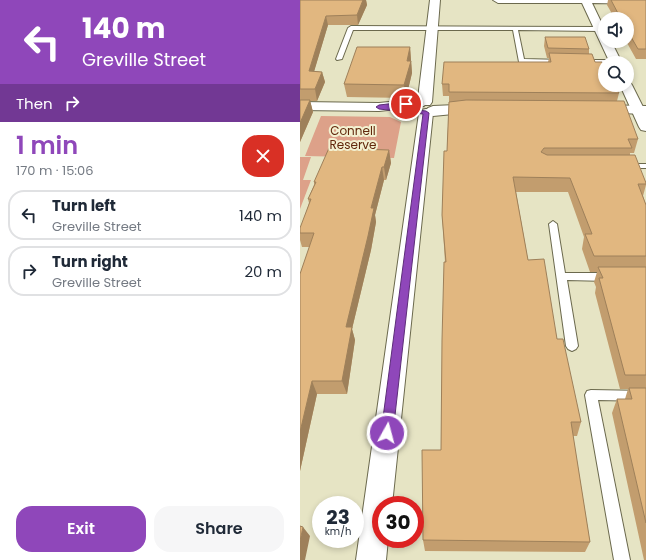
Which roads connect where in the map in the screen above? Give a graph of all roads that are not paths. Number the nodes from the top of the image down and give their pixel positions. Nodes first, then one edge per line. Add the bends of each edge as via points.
1 (435, 0) edge
2 (498, 0) edge
3 (585, 0) edge
4 (646, 1) edge
5 (598, 27) edge
6 (432, 28) junction
7 (515, 29) junction
8 (598, 29) edge
9 (339, 59) dead end
10 (569, 61) edge
11 (577, 61) edge
12 (598, 62) edge
13 (630, 92) edge
14 (300, 106) edge
15 (425, 107) junction
16 (490, 108) edge
17 (583, 109) edge
18 (642, 110) edge
19 (646, 127) edge
20 (615, 166) edge
21 (646, 166) edge
22 (553, 224) dead end
23 (561, 276) junction
24 (615, 277) edge
25 (572, 346) dead end
26 (646, 396) edge
27 (371, 560) edge
28 (622, 560) edge

1 - 6 street
2 - 3 street
3 - 4 street
3 - 5 street
6 - 7 lane
6 - 9 lane via 351,28
6 - 15 street
7 - 8 lane
7 - 10 lane via 521,61
11 - 12 lane
13 - 18 street
14 - 15 street
15 - 16 street
15 - 27 street
17 - 18 street
18 - 19 street
20 - 21 lane
22 - 23 lane
23 - 24 lane
23 - 25 lane
26 - 28 lane via 591,395

